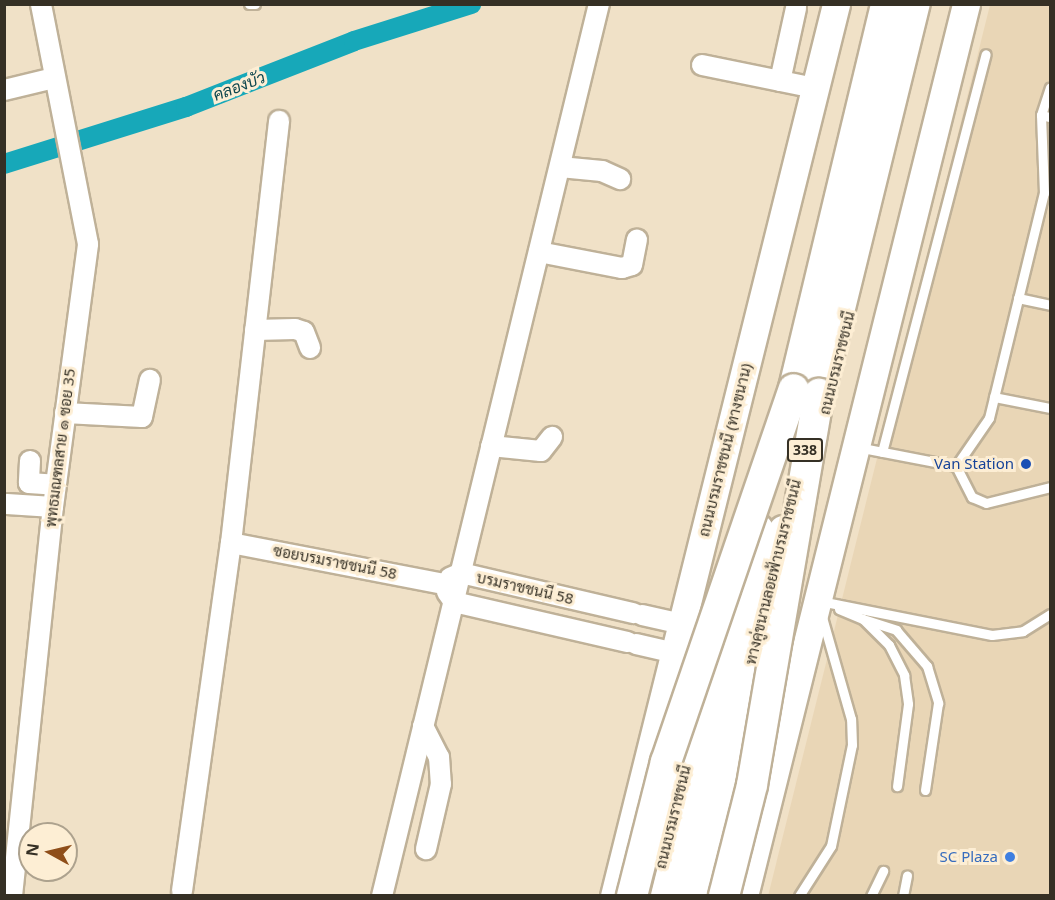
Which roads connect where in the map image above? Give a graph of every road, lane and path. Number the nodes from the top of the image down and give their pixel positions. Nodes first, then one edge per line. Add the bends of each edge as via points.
1 (41, 4) edge
2 (249, 4) edge
3 (255, 4) edge
4 (600, 4) edge
5 (836, 4) edge
6 (873, 4) edge
7 (886, 4) edge
8 (915, 4) edge
9 (926, 4) edge
10 (966, 4) edge
11 (796, 8) dead end
12 (986, 54) dead end
13 (702, 65) dead end
14 (54, 78) junction
15 (780, 81) junction
16 (1050, 87) edge
17 (815, 88) junction
18 (4, 90) edge
19 (1046, 116) edge
20 (279, 121) dead end
21 (560, 167) junction
22 (620, 179) dead end
23 (1047, 194) edge
24 (638, 239) dead end
25 (539, 252) junction
26 (1018, 298) junction
27 (1050, 305) edge
28 (255, 330) junction
29 (310, 348) dead end
30 (150, 380) dead end
31 (807, 391) junction
32 (994, 398) junction
33 (1050, 408) edge
34 (64, 413) junction
35 (552, 438) dead end
36 (491, 446) junction
37 (855, 447) junction
38 (882, 452) junction
39 (30, 461) dead end
40 (956, 466) junction
41 (55, 485) junction
42 (1050, 487) edge
43 (7, 504) dead end
44 (52, 507) junction
45 (231, 543) junction
46 (461, 573) junction
47 (439, 583) junction
48 (818, 600) junction
49 (454, 602) junction
50 (1050, 615) edge
51 (863, 619) junction
52 (682, 624) junction
53 (674, 653) junction
54 (423, 726) junction
55 (897, 786) dead end
56 (925, 790) dead end
57 (426, 849) dead end
58 (883, 871) dead end
59 (907, 875) dead end
60 (182, 891) dead end
61 (12, 896) edge
62 (382, 896) edge
63 (614, 896) edge
64 (632, 896) edge
65 (653, 896) edge
66 (666, 896) edge
67 (691, 896) edge
68 (704, 896) edge
69 (724, 896) edge
70 (744, 896) edge
71 (799, 896) edge
72 (871, 896) edge
73 (903, 896) edge

1 - 14 street, พุทธมณฑลสาย ๑ ซอย 35
2 - 3 lane
4 - 21 street
5 - 17 main road, ถนนบรมราชชนนี (ทางขนาน)
6 - 65 main road, ถนนบรมราชชนนี / 338
7 - 31 main road, ทางคู่ขนานลอยฟ้าบรมราชชนนี / 338
8 - 31 main road, ทางคู่ขนานลอยฟ้าบรมราชชนนี / 338
9 - 68 main road, ถนนบรมราชชนนี / 338
10 - 37 main road
11 - 15 street
12 - 38 lane
13 - 15 street
14 - 18 street
14 - 34 street, พุทธมณฑลสาย ๑ ซอย 35 via 88,244
15 - 17 street
16 - 19 lane
17 - 52 main road, ถนนบรมราชชนนี (ทางขนาน)
19 - 23 lane
20 - 28 street
21 - 22 street via 602,171
21 - 25 street
23 - 26 lane
24 - 25 street via 632,265 622,268
25 - 36 street
26 - 27 lane
26 - 32 lane
28 - 29 street via 295,328 303,332
28 - 45 street
30 - 34 street via 142,417
31 - 64 main road, bridge via 666,762
31 - 66 main road, ทางคู่ขนานลอยฟ้าบรมราชชนนี / 338, bridge
31 - 67 main road, ทางคู่ขนานลอยฟ้าบรมราชชนนี / 338, bridge
31 - 69 main road, bridge via 752,785
32 - 33 lane
32 - 40 lane via 974,446
34 - 41 street, พุทธมณฑลสาย ๑ ซอย 35
35 - 36 street via 541,451
36 - 46 street
37 - 38 lane
37 - 48 main road
38 - 40 lane
39 - 41 street via 29,483
40 - 42 lane via 972,497 986,502
41 - 44 street, พุทธมณฑลสาย ๑ ซอย 35
43 - 44 street
44 - 61 street, พุทธมณฑลสาย ๑ ซอย 35
45 - 47 street, ซอยบรมราชชนนี 58
45 - 60 street
46 - 47 street, บรมราชชนนี 58
46 - 49 street
46 - 52 street, บรมราชชนนี 58
47 - 49 street
48 - 50 lane via 992,635 1023,631
48 - 51 lane
48 - 70 main road
48 - 71 lane via 851,719 852,745 831,846
49 - 53 street, บรมราชชนนี 58
49 - 54 street
51 - 55 lane via 889,645 904,675 908,704
51 - 56 lane via 896,630 927,666 938,703
52 - 53 main road, ถนนบรมราชชนนี (ทางขนาน)
53 - 63 main road, ถนนบรมราชชนนี (ทางขนาน)
54 - 57 street via 439,757 441,784
54 - 62 street
58 - 72 lane
59 - 73 lane

